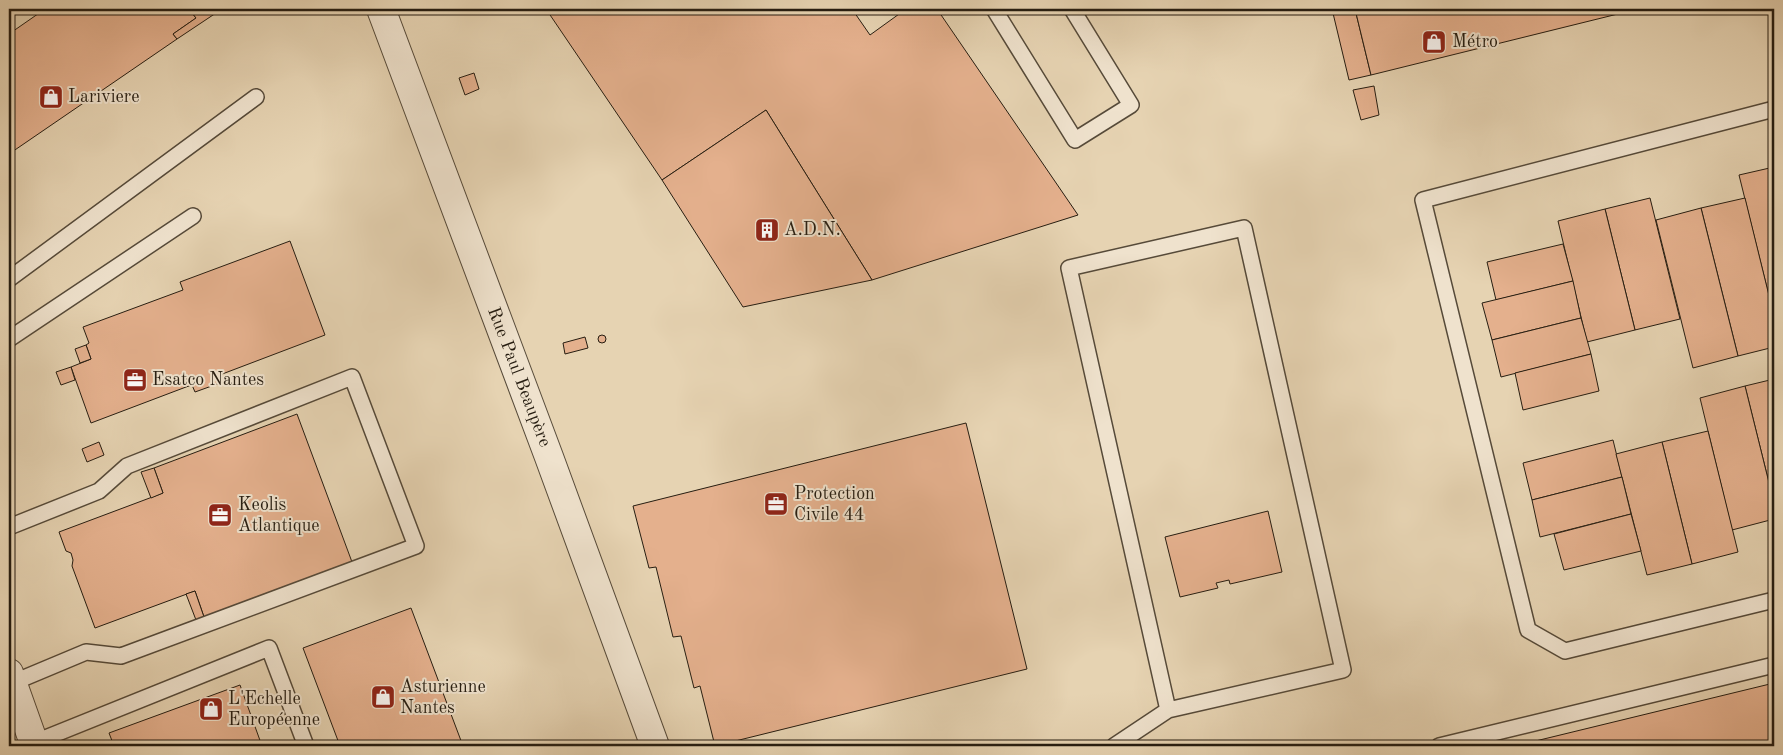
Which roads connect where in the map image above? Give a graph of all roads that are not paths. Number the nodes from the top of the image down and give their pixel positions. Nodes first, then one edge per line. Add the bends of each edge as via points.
1 (381, 9) edge
2 (994, 9) edge
3 (1072, 9) edge
4 (256, 98) dead end
5 (1774, 109) edge
6 (194, 216) dead end
7 (9, 279) edge
8 (9, 339) edge
9 (9, 526) edge
10 (1774, 600) edge
11 (1774, 664) edge
12 (10, 678) edge
13 (1168, 710) junction
14 (34, 745) edge
15 (306, 746) edge
16 (654, 746) edge
17 (1114, 746) edge
18 (1439, 746) edge

1 - 16 street, Rue Paul Beaupère
2 - 3 lane via 1075,140 1132,104
4 - 7 lane
5 - 10 lane via 1423,200 1528,630 1565,651
6 - 8 lane
9 - 12 lane via 99,491 127,466 352,377 416,546 121,656 86,652
11 - 18 lane
12 - 14 street
13 - 13 lane via 1343,670 1244,228 1069,268
13 - 17 lane
14 - 15 lane via 269,648

